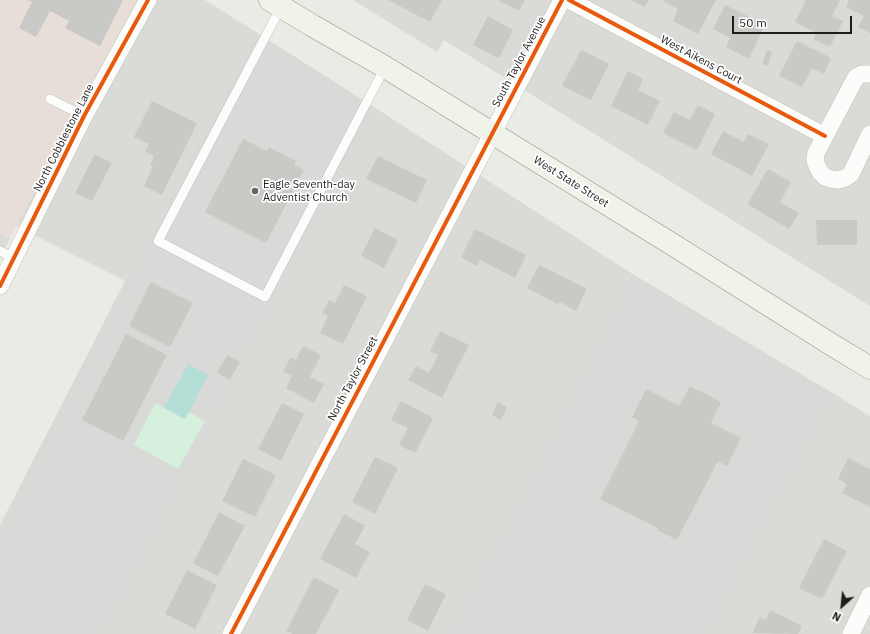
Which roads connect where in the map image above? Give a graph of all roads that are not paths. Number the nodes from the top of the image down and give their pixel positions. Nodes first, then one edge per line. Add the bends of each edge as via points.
1 (148, 0) edge
2 (562, 0) edge
3 (569, 0) edge
4 (275, 3) edge
5 (385, 67) junction
6 (870, 74) edge
7 (50, 99) dead end
8 (84, 116) junction
9 (492, 133) junction
10 (870, 134) edge
11 (825, 136) junction
12 (7, 254) edge
13 (0, 286) edge
14 (869, 365) edge
15 (870, 595) edge
16 (231, 634) edge
17 (851, 634) edge

1 - 8 street, North Cobblestone Lane
2 - 9 street, South Taylor Avenue
3 - 11 street, West Aikens Court
4 - 5 main road, West State Street
4 - 5 lane via 158,241 265,297
5 - 9 main road, West State Street
6 - 11 street via 856,77
7 - 8 lane
8 - 12 street, North Cobblestone Lane
9 - 14 main road, West State Street
9 - 16 street, North Taylor Street
10 - 11 street via 850,174 838,180 825,177 815,160
12 - 13 street, North Cobblestone Lane
15 - 17 street

